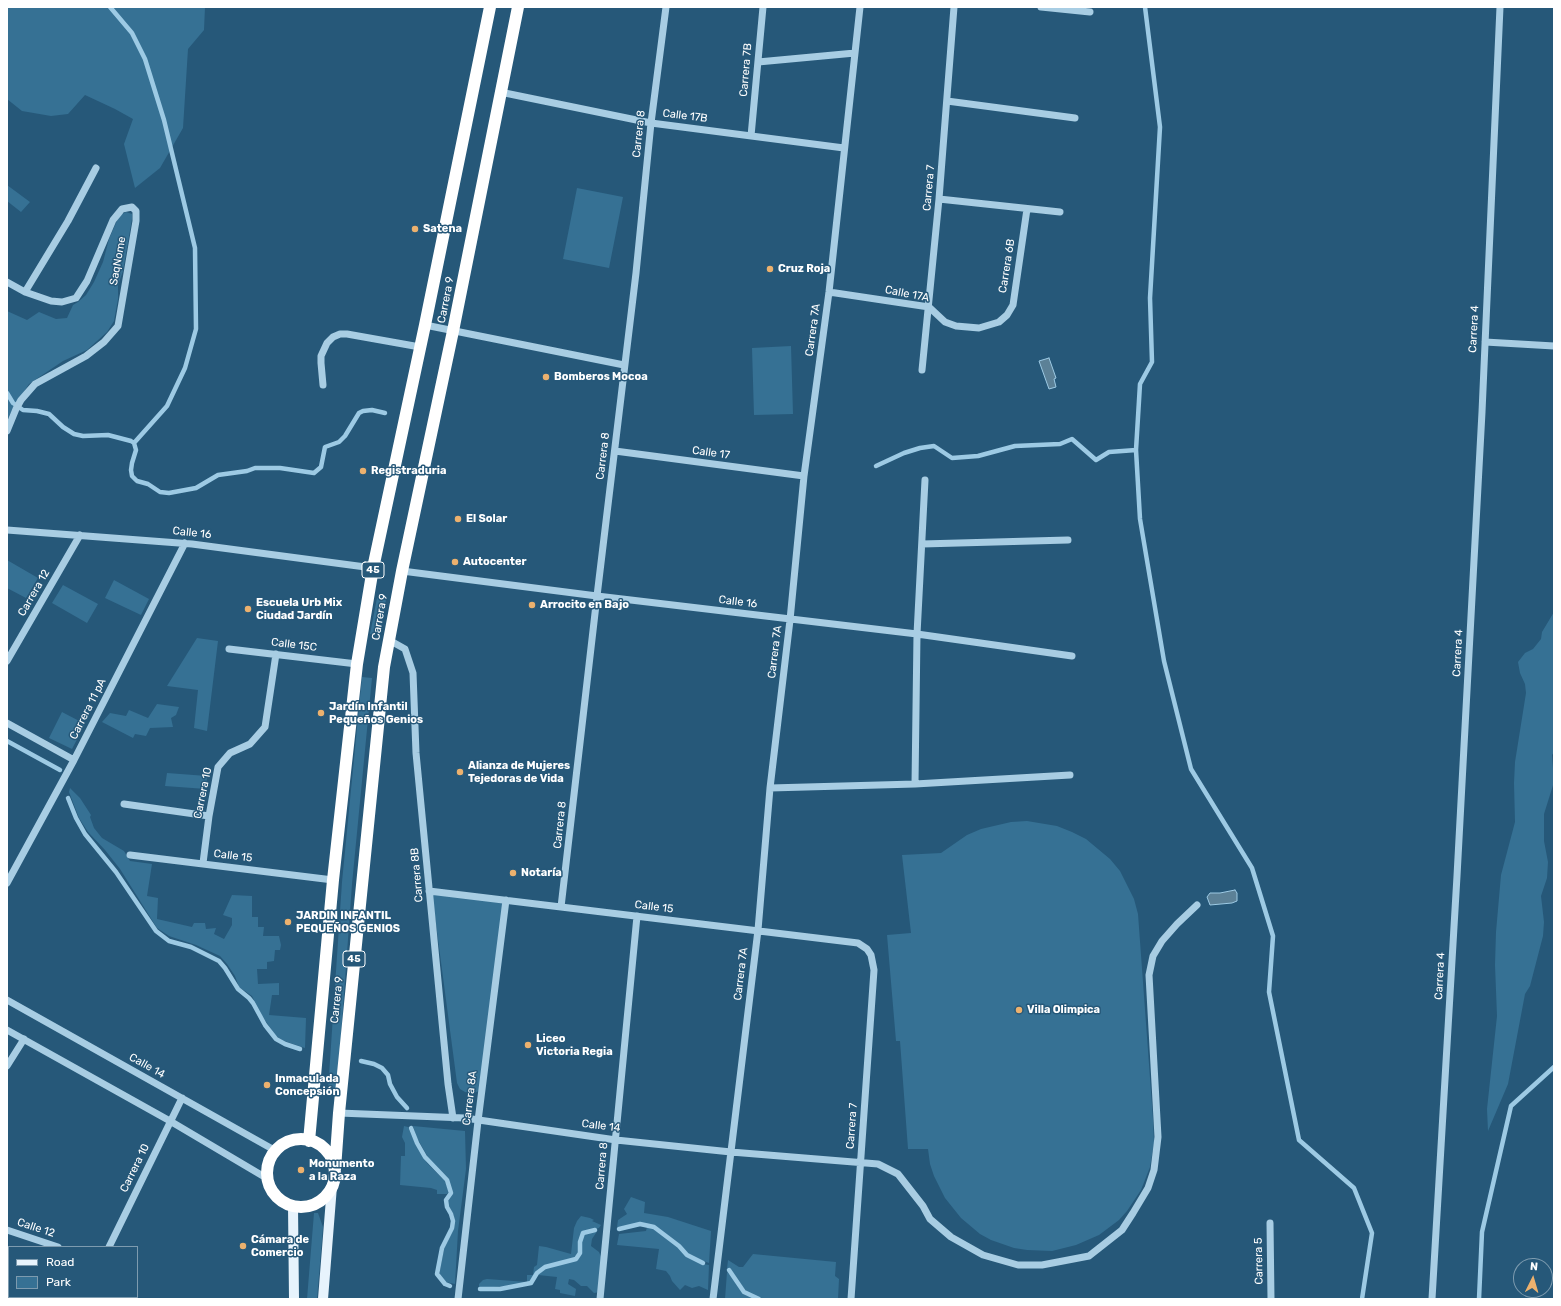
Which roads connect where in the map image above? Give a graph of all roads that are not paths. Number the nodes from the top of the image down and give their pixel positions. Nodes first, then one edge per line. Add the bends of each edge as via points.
1 (490, 7) edge
2 (518, 7) edge
3 (666, 7) edge
4 (763, 7) edge
5 (860, 7) edge
6 (954, 7) edge
7 (1041, 7) edge
8 (1500, 7) edge
9 (1090, 12) dead end
10 (854, 53) junction
11 (758, 62) junction
12 (500, 92) junction
13 (947, 101) junction
14 (1075, 118) dead end
15 (651, 123) junction
16 (751, 136) junction
17 (844, 148) junction
18 (96, 168) dead end
19 (939, 199) junction
20 (1027, 209) junction
21 (1060, 212) dead end
22 (7, 282) edge
23 (25, 292) junction
24 (830, 292) junction
25 (929, 307) junction
26 (999, 322) joint
27 (425, 325) junction
28 (453, 330) junction
29 (1485, 342) junction
30 (420, 346) junction
31 (1554, 346) edge
32 (624, 365) junction
33 (922, 370) dead end
34 (324, 385) dead end
35 (7, 431) edge
36 (615, 451) junction
37 (804, 476) junction
38 (925, 480) dead end
39 (7, 530) edge
40 (80, 535) junction
41 (1068, 540) dead end
42 (185, 543) junction
43 (922, 544) junction
44 (373, 568) junction
45 (402, 571) junction
46 (596, 596) junction
47 (790, 620) junction
48 (917, 634) junction
49 (389, 640) junction
50 (229, 649) dead end
51 (276, 654) junction
52 (1072, 656) dead end
53 (7, 661) edge
54 (357, 664) junction
55 (7, 723) edge
56 (74, 760) junction
57 (1070, 775) dead end
58 (915, 784) junction
59 (770, 788) junction
60 (124, 804) dead end
61 (209, 816) junction
62 (130, 855) dead end
63 (203, 863) junction
64 (333, 880) junction
65 (7, 883) edge
66 (429, 891) junction
67 (506, 900) junction
68 (1197, 905) dead end
69 (562, 907) junction
70 (637, 916) junction
71 (758, 930) junction
72 (871, 956) joint
73 (7, 1000) edge
74 (7, 1030) edge
75 (24, 1039) junction
76 (7, 1066) edge
77 (182, 1098) junction
78 (339, 1113) junction
79 (453, 1118) junction
80 (170, 1121) junction
81 (478, 1121) junction
82 (616, 1140) junction
83 (309, 1141) junction
84 (276, 1151) junction
85 (731, 1152) junction
86 (861, 1162) junction
87 (335, 1169) junction
88 (268, 1179) junction
89 (332, 1186) junction
90 (293, 1206) junction
91 (1270, 1224) dead end
92 (7, 1230) edge
93 (55, 1246) edge
94 (109, 1246) edge
95 (294, 1299) edge
96 (323, 1299) edge
97 (458, 1299) edge
98 (600, 1299) edge
99 (713, 1299) edge
100 (851, 1299) edge
101 (1271, 1299) edge
102 (1432, 1299) edge

1 - 27 highway, Carrera 9 / 45
2 - 12 highway, Carrera 9 / 45
3 - 15 street, Carrera 8
4 - 11 street, Carrera 7B
5 - 10 street, Carrera 7A
6 - 13 street, Carrera 7
7 - 9 street
8 - 29 street, Carrera 4
10 - 11 street
10 - 17 street, Carrera 7A
11 - 16 street, Carrera 7B
12 - 15 street, Calle 17B
12 - 28 highway, Carrera 9 / 45
13 - 14 street
13 - 19 street, Carrera 7
15 - 16 street, Calle 17B
15 - 32 street, Carrera 8
16 - 17 street, Calle 17B
17 - 24 street, Carrera 7A
18 - 23 street via 68,221
19 - 20 street
19 - 25 street, Carrera 7
20 - 21 street
20 - 26 street, Carrera 6B via 1013,305
22 - 23 street
23 - 35 street, SaqNome via 51,301 62,302 76,298 87,281 113,220 122,209 132,207 136,211 118,326 104,342 86,356 35,384 21,400
24 - 25 street, Calle 17A
24 - 37 street, Carrera 7A
25 - 26 street, Calle 17A via 945,322 956,326 979,328
25 - 33 street, Carrera 7
27 - 28 street
27 - 30 highway, Carrera 9 / 45
28 - 32 street
28 - 45 highway, Carrera 9 / 45
29 - 31 street
29 - 102 street, Carrera 4 via 1458,868
30 - 34 street via 340,334 327,343 321,356
30 - 44 highway, Carrera 9 / 45
32 - 36 street, Carrera 8
36 - 37 street, Calle 17
36 - 46 street, Carrera 8
37 - 47 street, Carrera 7A
38 - 43 street
39 - 40 street, Calle 16
40 - 42 street, Calle 16
40 - 53 street, Carrera 12
41 - 43 street
42 - 44 street, Calle 16
42 - 56 street, Carrera 11 pA
43 - 48 street
44 - 54 highway, Carrera 9 / 45
45 - 46 street, Calle 16
45 - 49 highway, Carrera 9 / 45
46 - 47 street, Calle 16
46 - 69 street, Carrera 8
47 - 48 street, Calle 16
47 - 59 street, Carrera 7A
48 - 52 street, Calle 16
48 - 58 street
49 - 66 street, Carrera 8B via 405,649 413,673 416,753
49 - 78 highway, Carrera 9 / 45 via 375,749
50 - 51 street, Calle 15C
51 - 54 street, Calle 15C
51 - 61 street, Carrera 10 via 266,727 250,744 230,754 218,767
54 - 64 highway, Carrera 9 / 45
55 - 56 street
56 - 65 street, Carrera 11 pA
57 - 58 street
58 - 59 street
59 - 71 street, Carrera 7A
60 - 61 street
61 - 63 street, Carrera 10
62 - 63 street, Calle 15
63 - 64 street, Calle 15
64 - 83 highway, Carrera 9 / 45
66 - 67 street, Calle 15
66 - 79 street, Carrera 8B
67 - 69 street, Calle 15
67 - 81 street, Carrera 8A
68 - 86 street, Calle 14 via 1162,941 1153,956 1149,975 1158,1137 1154,1170 1148,1188 1122,1230 1100,1248 1089,1256 1042,1265 1018,1265 983,1255 951,1237 930,1219 898,1174 878,1164
69 - 70 street, Calle 15
70 - 71 street, Calle 15
70 - 82 street, Carrera 8
71 - 72 street, Calle 15 via 858,943 867,949
71 - 85 street, Carrera 7A
72 - 86 street, Carrera 7 via 874,970
73 - 77 street, Calle 14
74 - 75 street
75 - 76 street
75 - 80 street
77 - 80 street, Carrera 10
77 - 84 street, Calle 14
78 - 79 street, Calle 14
78 - 87 highway, Carrera 9 / 45
79 - 81 street, Calle 14
80 - 88 street
80 - 94 street, Carrera 10
81 - 82 street, Calle 14
81 - 97 street, Carrera 8A
82 - 85 street, Calle 14
82 - 98 street, Carrera 8
83 - 84 highway via 291,1142
83 - 87 highway via 326,1151
84 - 88 highway via 269,1164
85 - 86 street, Calle 14
85 - 99 street, Carrera 7A
86 - 100 street, Carrera 7
87 - 89 highway
88 - 90 highway via 276,1196
89 - 90 highway via 328,1195 312,1206
89 - 96 main road
90 - 95 main road
91 - 101 street, Carrera 5
92 - 93 street, Calle 12

